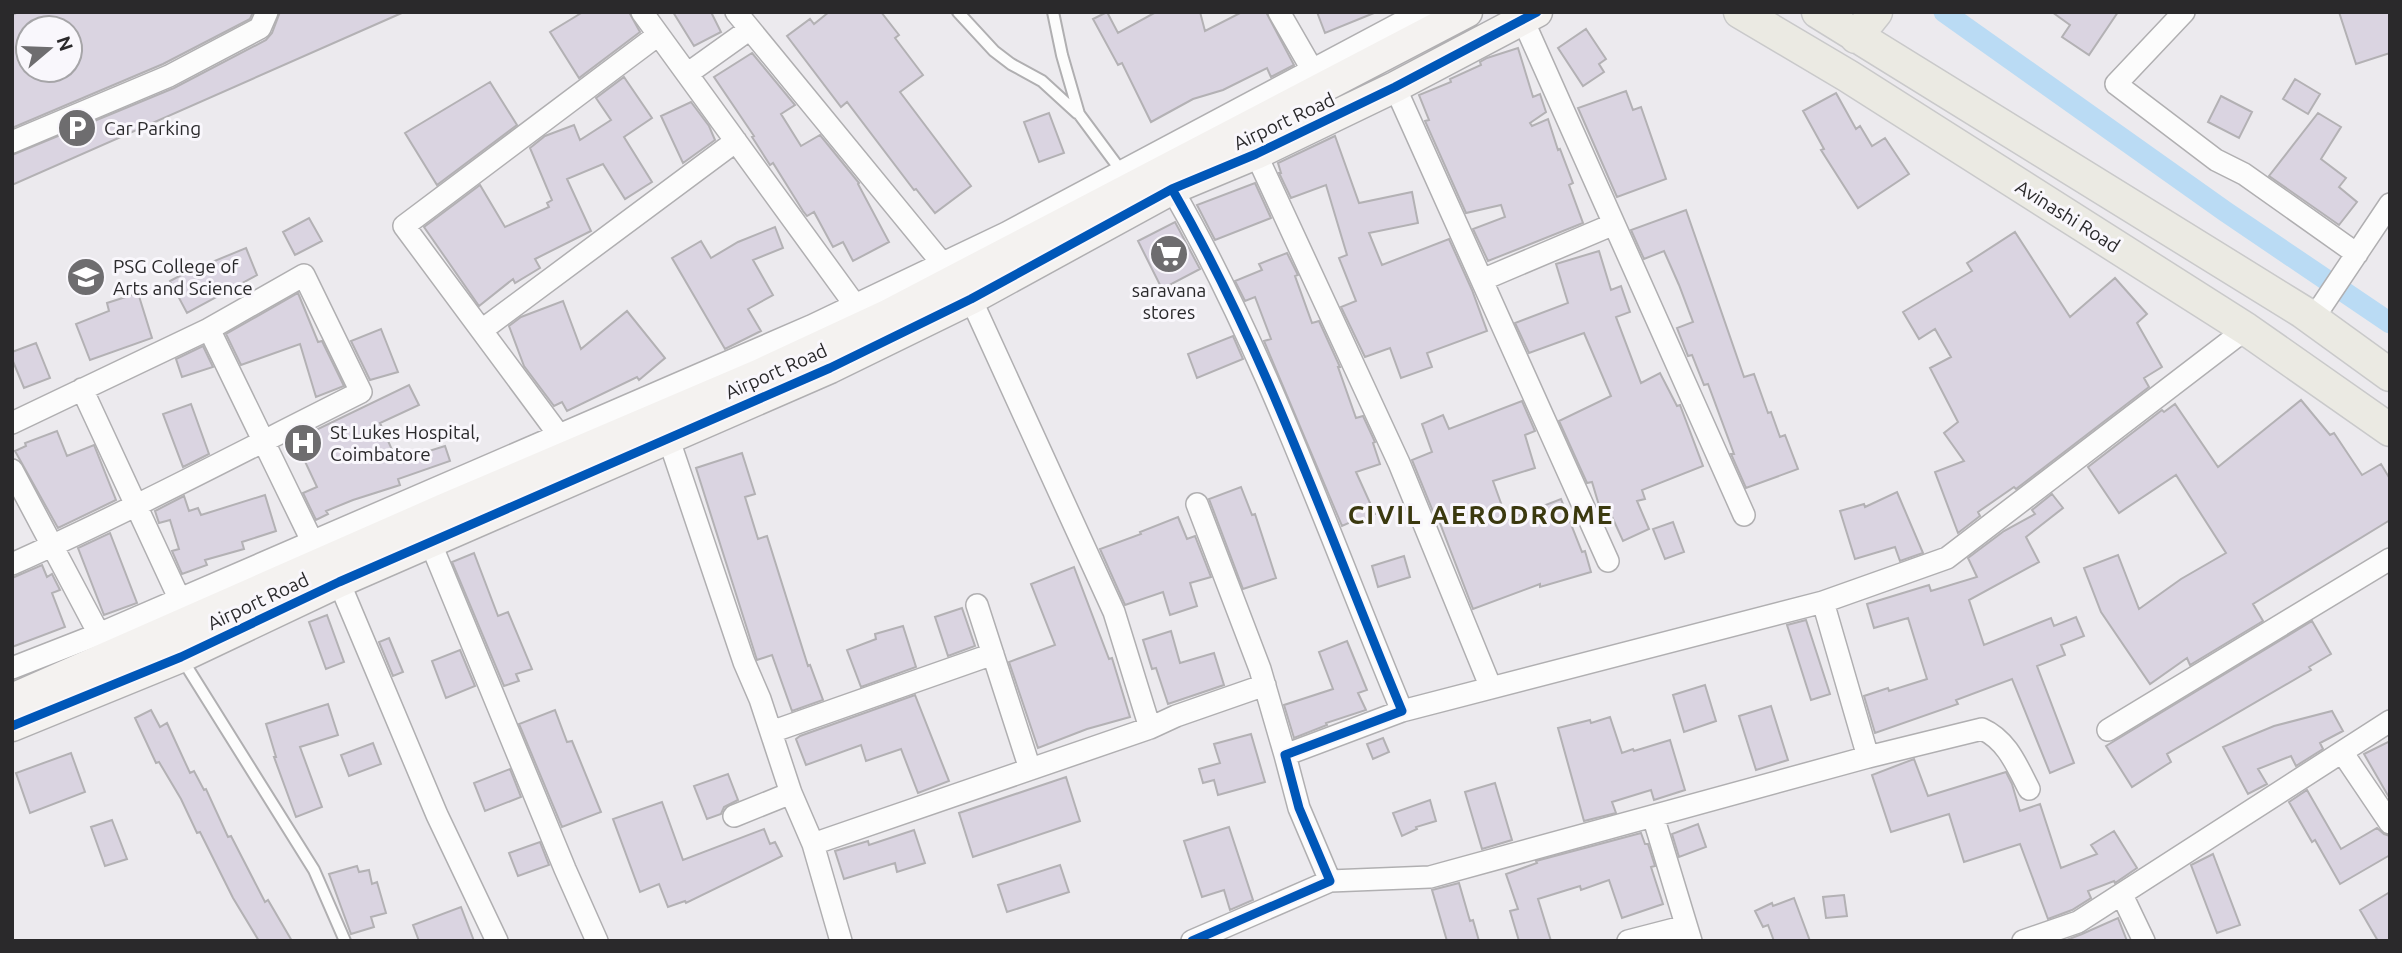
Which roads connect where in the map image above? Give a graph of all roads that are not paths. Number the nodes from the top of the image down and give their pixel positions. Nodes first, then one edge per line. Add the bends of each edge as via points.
1 (267, 12) edge
2 (642, 12) edge
3 (736, 12) edge
4 (958, 12) edge
5 (1053, 12) edge
6 (1279, 12) edge
7 (1421, 12) edge
8 (1467, 12) edge
9 (1740, 12) edge
10 (1818, 12) edge
11 (2184, 12) edge
12 (1530, 16) edge
13 (1867, 23) edge
14 (750, 29) junction
15 (658, 34) junction
16 (1313, 71) junction
17 (687, 74) junction
18 (1395, 88) junction
19 (1079, 114) junction
20 (736, 141) junction
21 (12, 142) edge
22 (1256, 154) junction
23 (1122, 172) junction
24 (1172, 190) junction
25 (2390, 204) edge
26 (1614, 224) junction
27 (2355, 256) junction
28 (942, 263) junction
29 (1482, 280) junction
30 (971, 299) junction
31 (855, 305) junction
32 (2310, 317) junction
33 (209, 329) junction
34 (2246, 329) junction
35 (482, 330) junction
36 (2276, 349) junction
37 (2390, 375) edge
38 (82, 389) junction
39 (12, 423) edge
40 (2390, 430) edge
41 (559, 435) junction
42 (668, 438) junction
43 (262, 442) junction
44 (12, 470) edge
45 (1198, 504) dead end
46 (137, 506) junction
47 (1744, 515) dead end
48 (312, 541) junction
49 (431, 544) junction
50 (54, 545) junction
51 (2390, 558) edge
52 (1608, 561) dead end
53 (12, 564) edge
54 (339, 582) junction
55 (179, 598) junction
56 (1823, 602) junction
57 (977, 605) dead end
58 (99, 634) junction
59 (173, 644) junction
60 (993, 654) junction
61 (12, 668) edge
62 (1265, 685) junction
63 (1491, 688) junction
64 (12, 699) edge
65 (1402, 711) junction
66 (2390, 722) edge
67 (12, 726) edge
68 (1150, 728) junction
69 (2108, 730) dead end
70 (771, 732) junction
71 (2342, 752) junction
72 (1285, 755) junction
73 (1868, 757) junction
74 (1030, 769) junction
75 (2029, 789) dead end
76 (791, 793) junction
77 (734, 816) dead end
78 (1653, 816) junction
79 (2390, 823) edge
80 (813, 844) junction
81 (1330, 881) junction
82 (2122, 895) junction
83 (1689, 933) edge
84 (345, 941) edge
85 (497, 941) edge
86 (597, 941) edge
87 (841, 941) edge
88 (1192, 941) edge
89 (1628, 941) edge
90 (2023, 941) edge
91 (2144, 941) edge

1 - 21 street via 260,27 169,76
2 - 15 street
3 - 14 street
4 - 19 lane via 994,51 1042,80
5 - 19 lane
6 - 16 street
7 - 16 street
8 - 59 street, Airport Road via 889,314
9 - 34 main road, Avinashi Road
10 - 13 main road
11 - 27 street via 2116,84
12 - 18 street, Airport Road
12 - 26 street
13 - 32 main road
14 - 17 street
14 - 28 street
15 - 17 street
15 - 35 street via 404,226
16 - 23 street
17 - 20 street
18 - 22 street, Airport Road
18 - 29 street
19 - 23 lane
20 - 31 street
20 - 35 street
22 - 24 street, Airport Road
22 - 63 street via 1399,463
23 - 28 street
24 - 30 street, Airport Road
24 - 65 street via 1249,342
25 - 27 street
26 - 29 street
26 - 47 street
27 - 32 street
28 - 31 street
29 - 52 street
30 - 42 street, Airport Road via 830,368
30 - 68 street via 1114,612
31 - 41 street
32 - 36 main road
32 - 37 main road
33 - 38 street
33 - 43 street
33 - 43 street via 304,275 361,393
34 - 36 main road, Avinashi Road
34 - 56 street via 1947,558
35 - 41 street
36 - 40 main road, Avinashi Road
38 - 39 street
38 - 46 street
41 - 48 street
42 - 49 street, Airport Road
42 - 70 street
43 - 46 street
43 - 48 street
44 - 50 street
45 - 62 street
46 - 50 street
46 - 55 street
48 - 55 street
49 - 54 street, Airport Road
49 - 86 street
50 - 53 street
50 - 58 street
51 - 69 street
54 - 59 street, Airport Road
54 - 85 street
55 - 58 street
56 - 63 street
56 - 73 street
57 - 60 street
58 - 61 street
59 - 64 street, Airport Road
59 - 67 street, Airport Road
59 - 84 lane via 314,870
60 - 70 street
60 - 74 street
62 - 68 street
62 - 72 street
63 - 65 street
65 - 72 street
66 - 71 street
68 - 74 street
70 - 76 street
71 - 79 street
71 - 82 street
72 - 81 street via 1299,808
73 - 75 street via 1982,729 1994,734 2006,748
73 - 78 street
74 - 80 street
76 - 77 street
76 - 80 street
78 - 81 street via 1430,877
78 - 83 street
80 - 87 street
81 - 88 street
82 - 90 street via 2077,922
82 - 91 street
83 - 89 street

